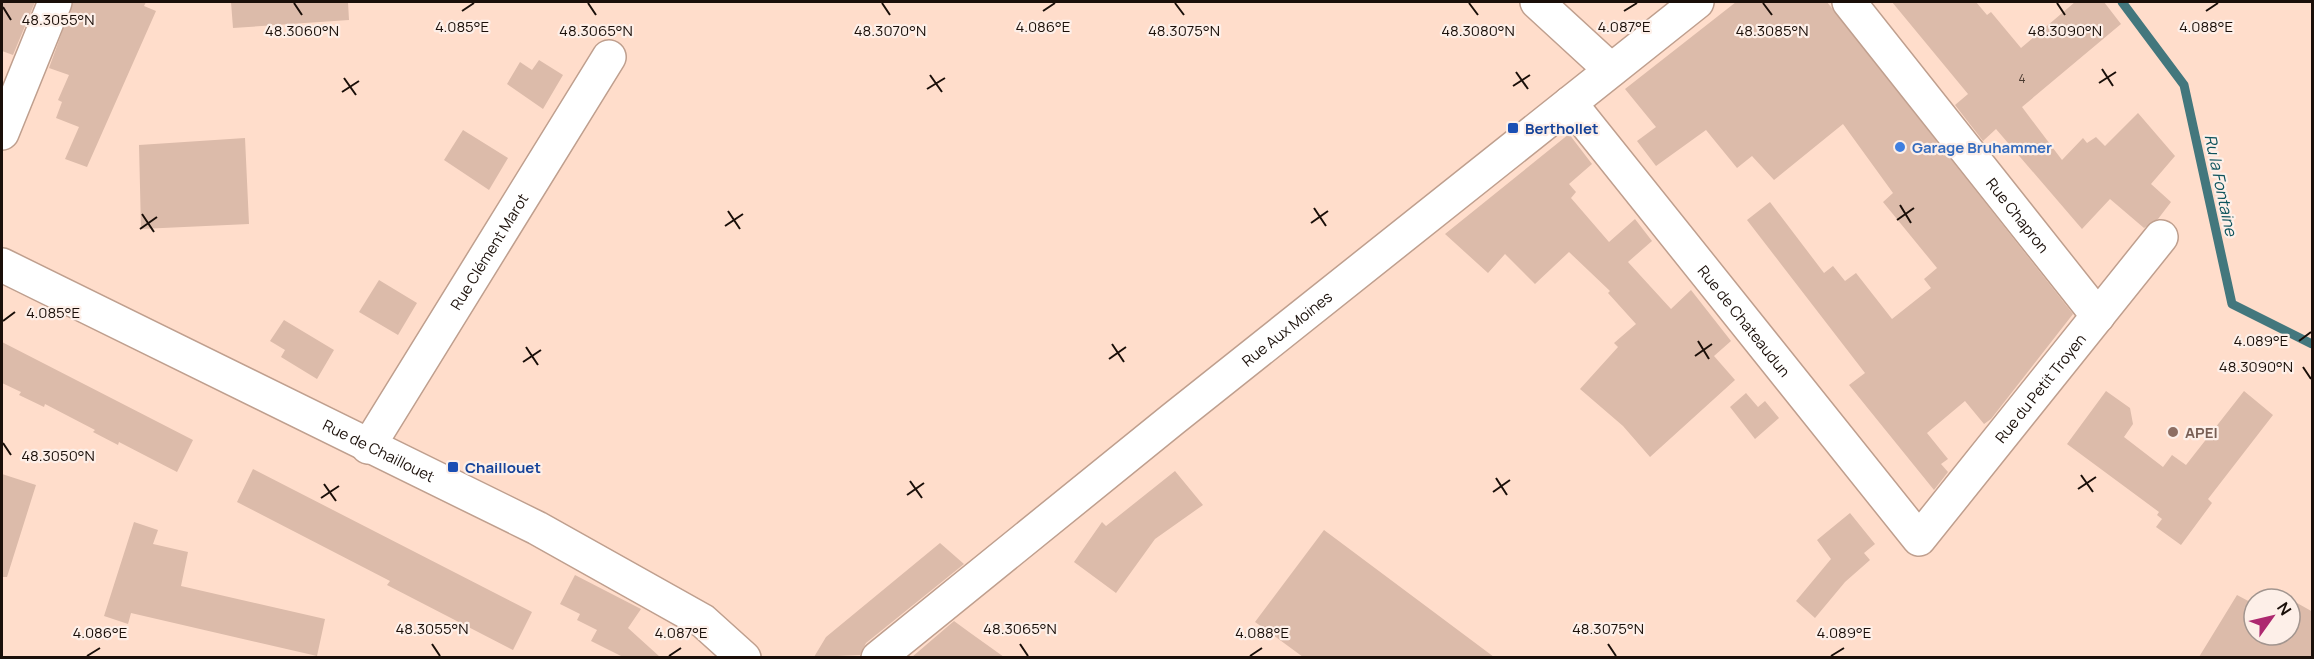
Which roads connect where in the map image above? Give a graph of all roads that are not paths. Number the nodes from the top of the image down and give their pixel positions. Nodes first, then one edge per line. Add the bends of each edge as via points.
1 (55, 2) edge
2 (1537, 2) edge
3 (1697, 2) edge
4 (1849, 2) edge
5 (609, 57) dead end
6 (1611, 70) junction
7 (1570, 103) junction
8 (2, 133) edge
9 (2161, 237) dead end
10 (2, 265) edge
11 (2098, 316) junction
12 (368, 447) junction
13 (1919, 539) joint
14 (744, 657) edge
15 (878, 657) edge

1 - 8 street
2 - 6 street
3 - 6 street, Rue Aux Moines
4 - 11 street, Rue Chapron
5 - 12 street, Rue Clément Marot
6 - 7 street, Rue Aux Moines
7 - 13 street, Rue de Chateaudun
7 - 15 street, Rue Aux Moines
9 - 11 street, Rue du Petit Troyen
10 - 12 street, Rue de Chaillouet
11 - 13 street, Rue du Petit Troyen
12 - 14 street, Rue de Chaillouet via 548,534 702,621

